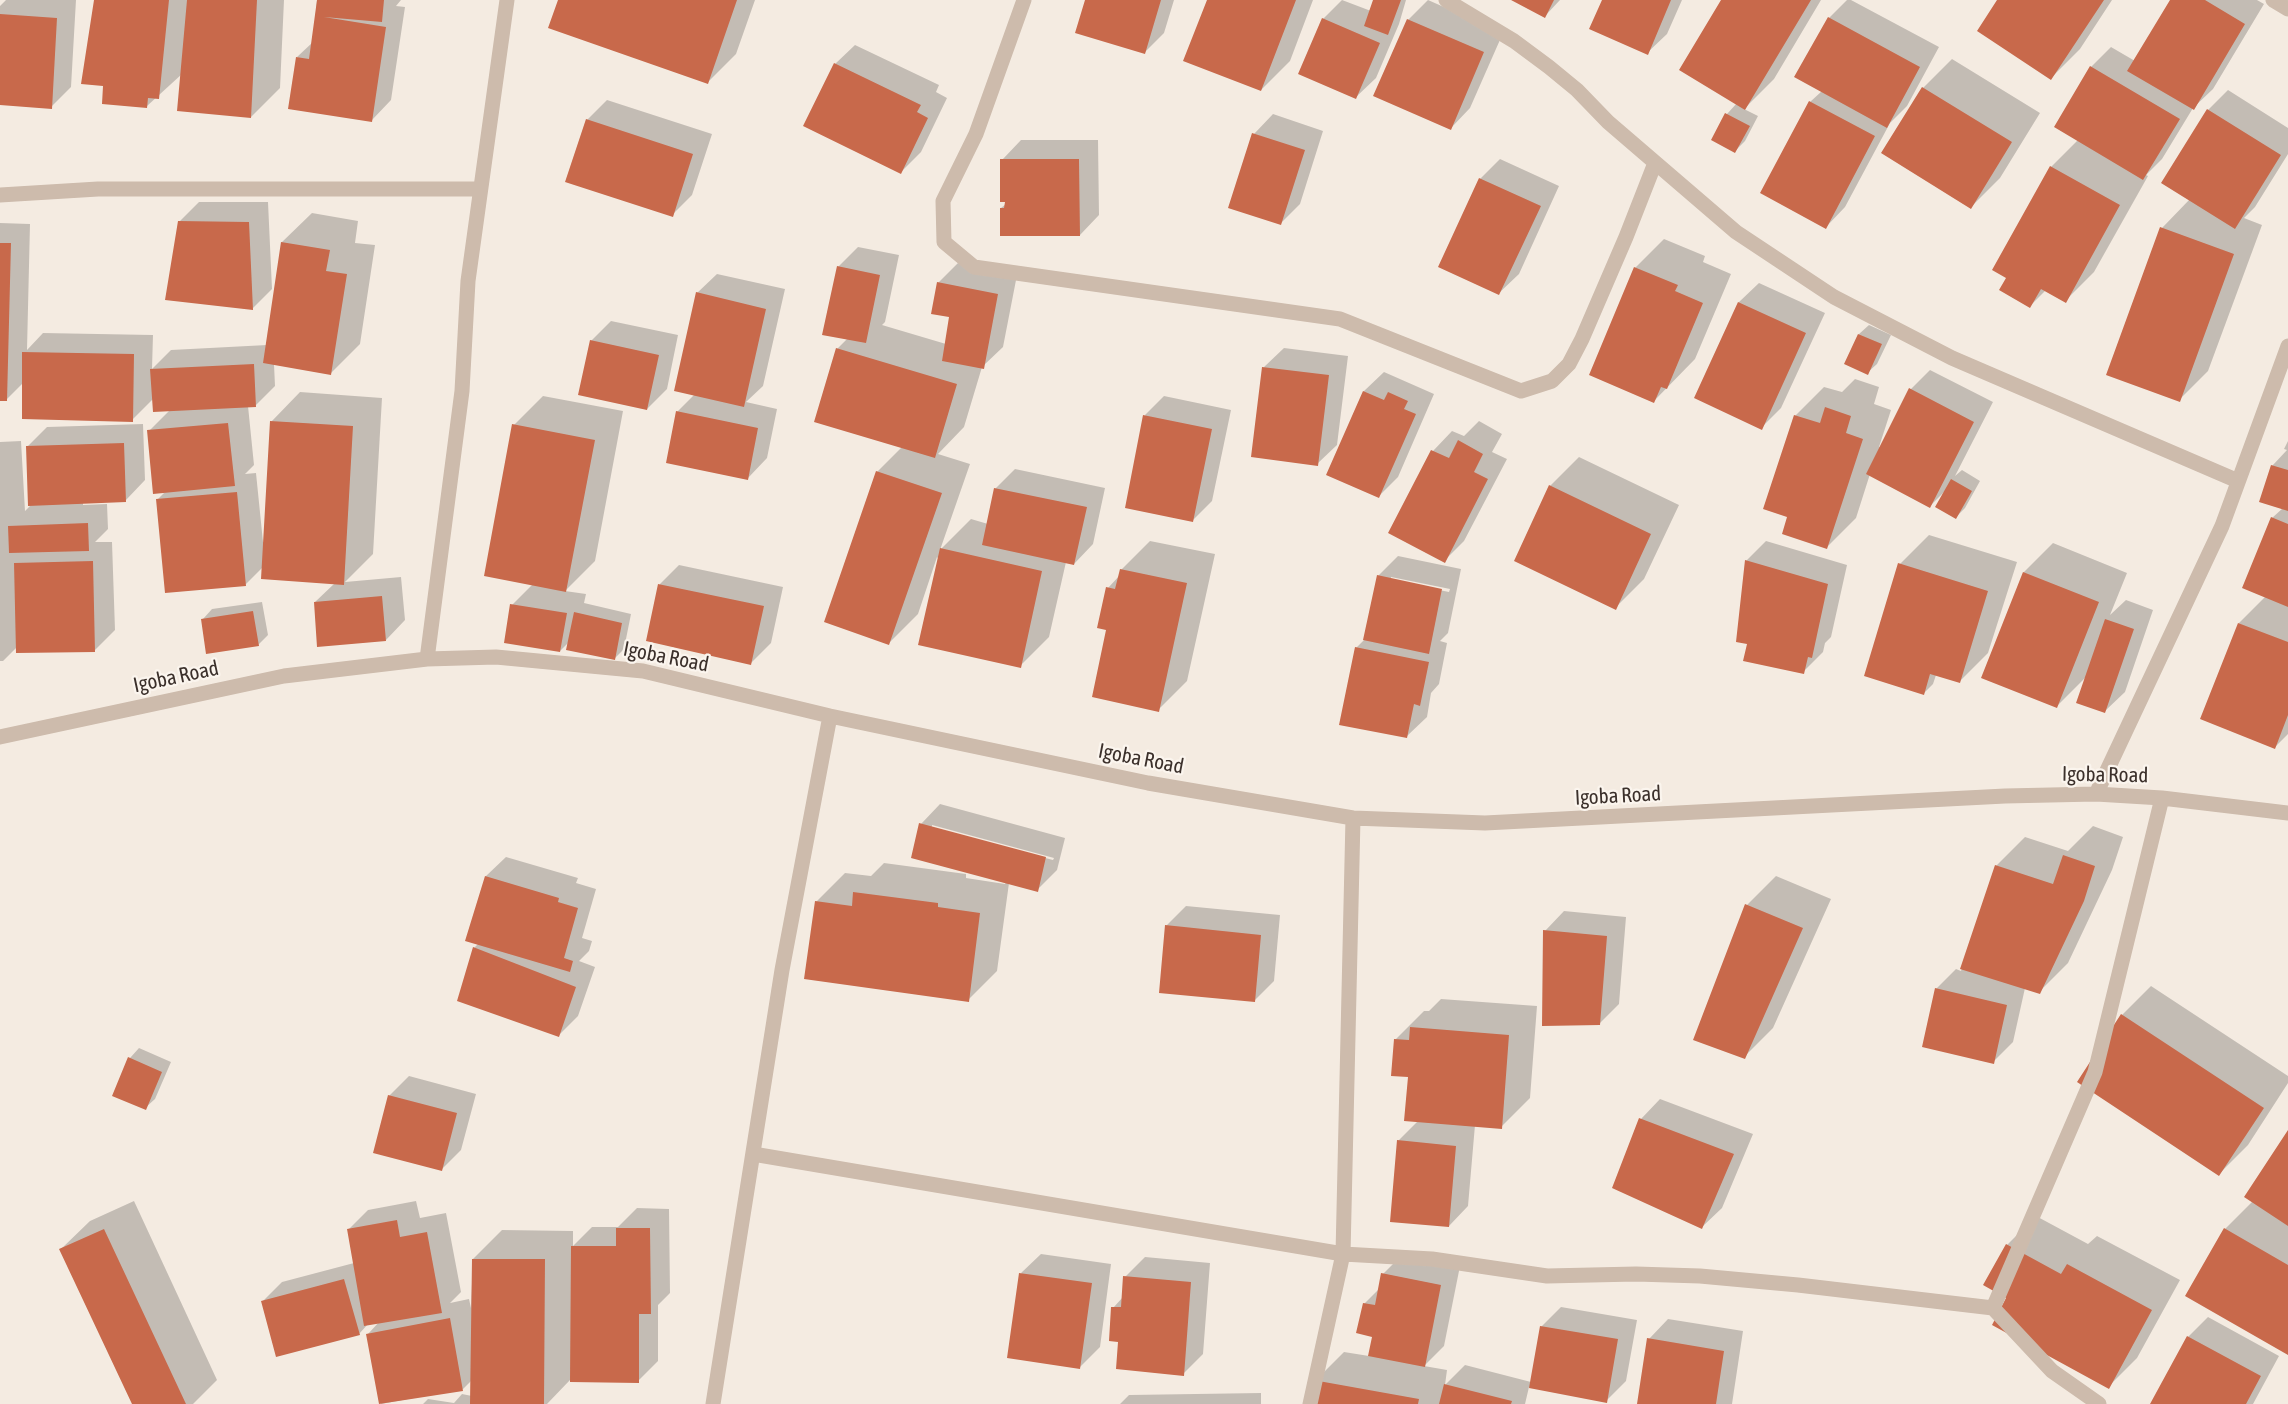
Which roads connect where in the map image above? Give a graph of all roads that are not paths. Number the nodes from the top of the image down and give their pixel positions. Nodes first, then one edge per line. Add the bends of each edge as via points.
1 (507, 0) edge
2 (1024, 0) edge
3 (1446, 0) edge
4 (2273, 0) edge
5 (2288, 9) edge
6 (1655, 163) junction
7 (480, 189) junction
8 (0, 195) edge
9 (2288, 346) edge
10 (2238, 481) junction
11 (427, 659) junction
12 (830, 716) junction
13 (0, 737) edge
14 (2096, 794) junction
15 (2162, 798) junction
16 (2288, 813) edge
17 (1353, 818) junction
18 (753, 1154) junction
19 (1343, 1254) junction
20 (1993, 1308) junction
21 (713, 1404) edge
22 (1310, 1404) edge
23 (2099, 1404) edge

1 - 7 street
2 - 6 street via 976,134 943,201 944,242 974,267 1340,319 1521,391 1552,381 1569,363
3 - 6 street via 1550,67
4 - 5 street
6 - 10 street via 1736,232 1834,297 1952,358
7 - 8 street via 98,189
7 - 11 street via 468,281 462,391
9 - 10 street
10 - 14 street via 2222,526
11 - 12 street, Igoba Road via 496,657 643,671
11 - 13 street, Igoba Road via 284,676
12 - 17 street, Igoba Road via 1148,783
12 - 18 street via 782,970
14 - 15 street, Igoba Road
14 - 17 street, Igoba Road via 1485,823
15 - 16 street, Igoba Road
15 - 20 street via 2095,1072
17 - 19 street
18 - 19 street
18 - 21 street
19 - 20 street via 1432,1259 1547,1276 1700,1276
19 - 22 street
20 - 23 street via 2052,1371

